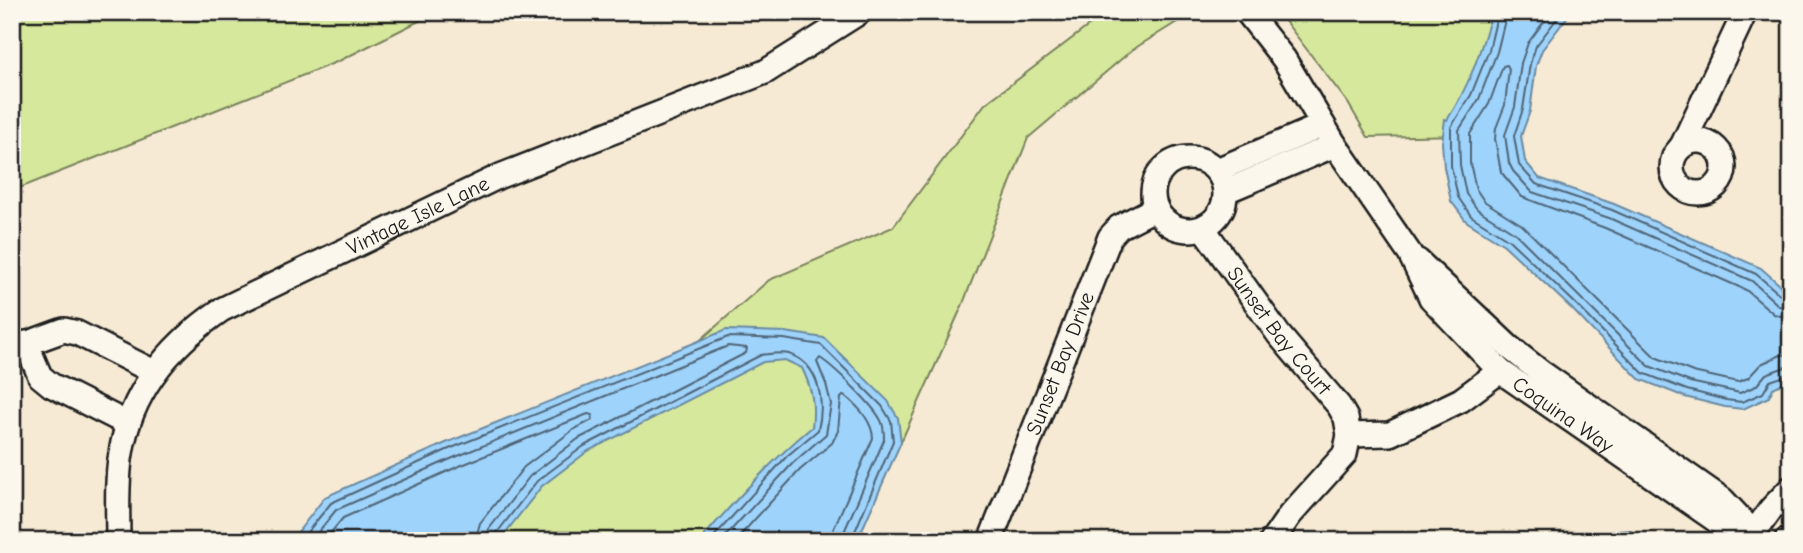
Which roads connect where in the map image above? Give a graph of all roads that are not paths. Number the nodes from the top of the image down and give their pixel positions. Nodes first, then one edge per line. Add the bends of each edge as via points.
1 (860, 12) edge
2 (1247, 12) edge
3 (1745, 12) edge
4 (1323, 125) junction
5 (1335, 145) junction
6 (1682, 146) dead end
7 (1221, 180) junction
8 (1156, 208) junction
9 (1203, 228) junction
10 (1410, 254) junction
11 (19, 346) edge
12 (1500, 371) junction
13 (154, 372) junction
14 (128, 424) junction
15 (1349, 435) junction
16 (1791, 488) edge
17 (1791, 537) edge
18 (1756, 538) edge
19 (118, 541) edge
20 (990, 541) edge
21 (1272, 541) edge
22 (1786, 541) edge

1 - 13 street, Vintage Isle Lane via 765,72 500,176 221,310 174,346
2 - 4 street, Coquina Way via 1284,59
3 - 6 street
4 - 5 street, Coquina Way
4 - 7 street
5 - 7 street
5 - 10 street, Coquina Way
7 - 8 street via 1196,158 1173,162 1156,179
7 - 9 street via 1225,203 1221,213
8 - 9 street via 1178,229
8 - 20 street, Sunset Bay Drive via 1119,227 1110,237
9 - 15 street, Sunset Bay Court via 1279,335 1339,406
10 - 12 street, Coquina Way via 1431,298
10 - 18 street, Coquina Way via 1509,347 1723,500
11 - 13 street via 64,330
11 - 14 street via 51,385
12 - 15 street via 1461,400 1390,434
12 - 18 street, Coquina Way via 1720,523
13 - 14 street, Vintage Isle Lane
14 - 19 street, Vintage Isle Lane via 119,472
15 - 21 street via 1345,454
16 - 18 street via 1771,509
17 - 22 street

